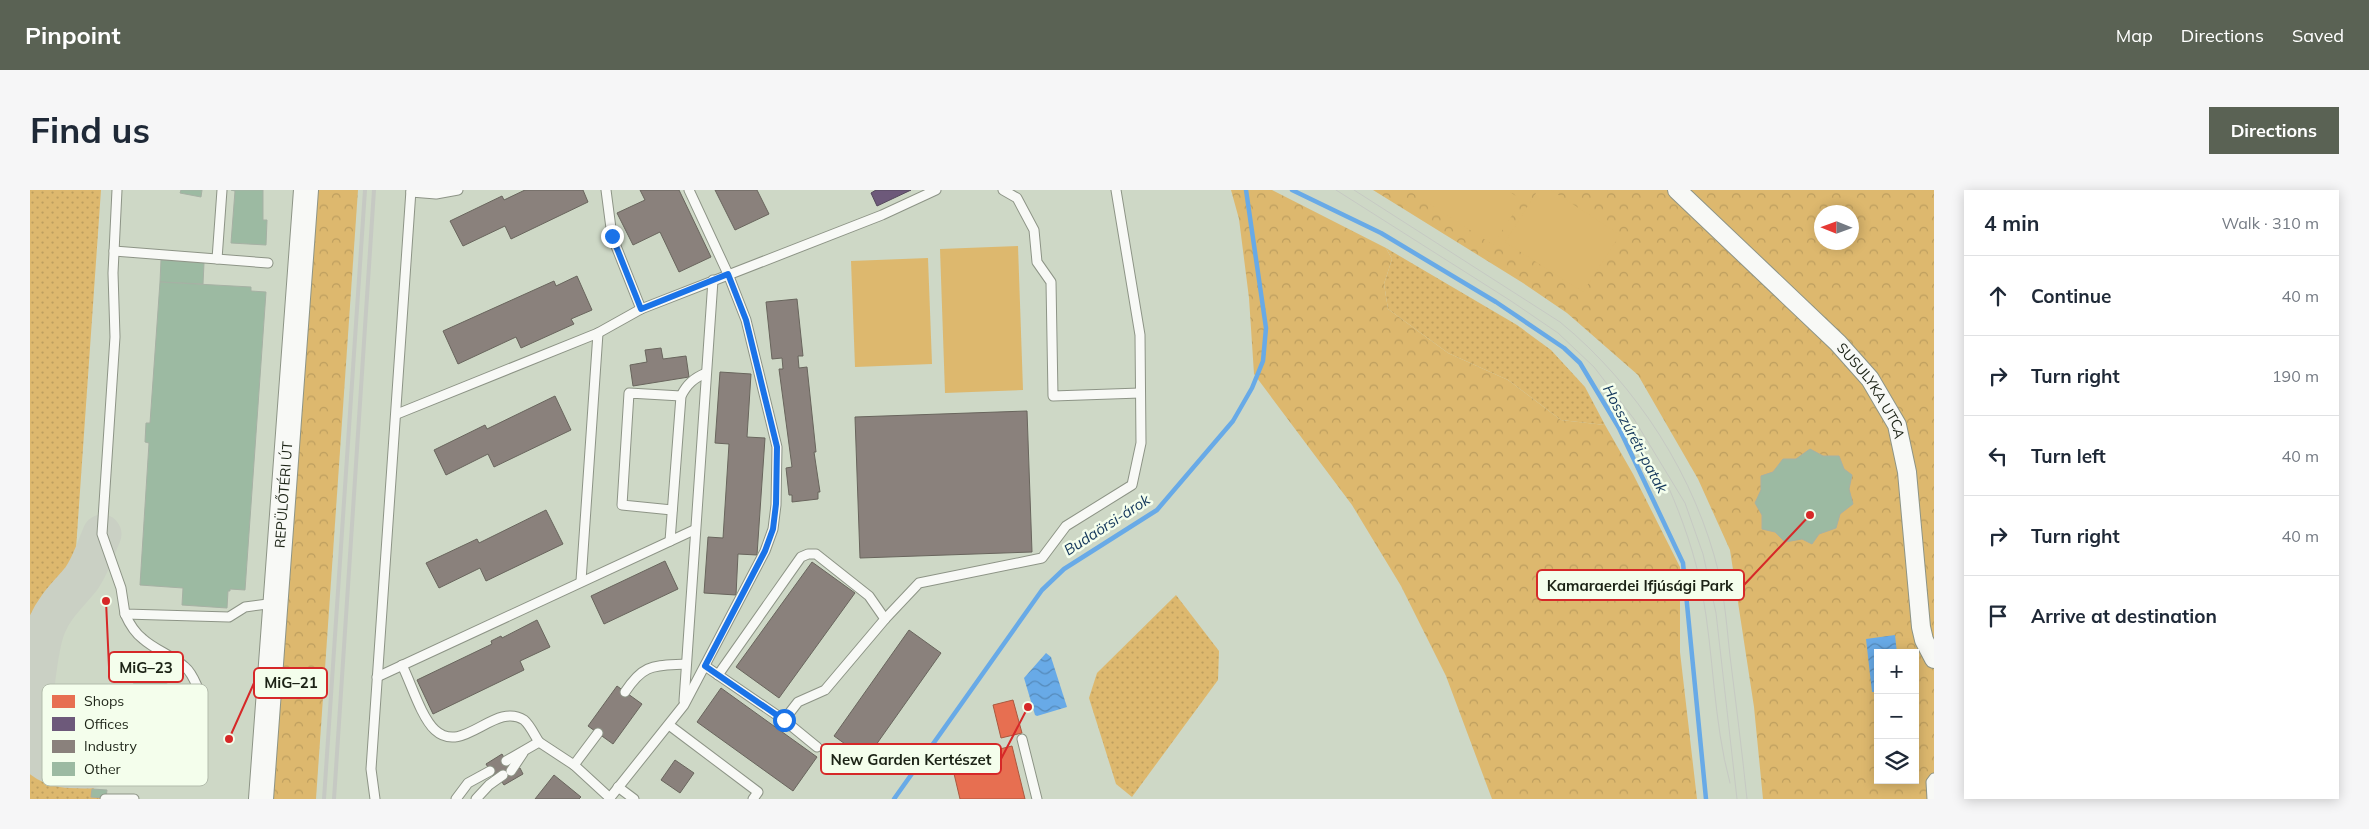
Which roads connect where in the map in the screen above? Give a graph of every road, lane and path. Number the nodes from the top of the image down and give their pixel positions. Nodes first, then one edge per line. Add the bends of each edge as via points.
1 (116, 190) edge
2 (222, 190) edge
3 (306, 190) edge
4 (458, 190) edge
5 (606, 190) edge
6 (689, 190) edge
7 (936, 190) edge
8 (1004, 190) edge
9 (1116, 190) edge
10 (1677, 190) edge
11 (411, 191) edge
12 (114, 251) junction
13 (217, 259) junction
14 (268, 264) dead end
15 (728, 274) junction
16 (713, 280) junction
17 (641, 309) junction
18 (598, 333) junction
19 (706, 373) junction
20 (1140, 393) junction
21 (681, 396) junction
22 (397, 414) junction
23 (672, 510) junction
24 (694, 530) junction
25 (670, 541) junction
26 (581, 581) junction
27 (275, 603) junction
28 (125, 614) junction
29 (885, 618) junction
30 (1934, 659) edge
31 (686, 664) junction
32 (402, 665) junction
33 (705, 666) junction
34 (718, 675) junction
35 (377, 677) junction
36 (195, 684) edge
37 (625, 692) dead end
38 (684, 705) junction
39 (784, 720) junction
40 (669, 725) junction
41 (598, 733) dead end
42 (1022, 739) dead end
43 (539, 742) junction
44 (817, 747) dead end
45 (525, 750) junction
46 (506, 761) dead end
47 (574, 765) junction
48 (490, 770) dead end
49 (478, 777) junction
50 (1934, 778) edge
51 (618, 787) junction
52 (485, 789) junction
53 (609, 798) edge
54 (105, 799) edge
55 (134, 799) edge
56 (261, 799) edge
57 (375, 799) edge
58 (456, 799) edge
59 (476, 799) edge
60 (634, 799) edge
61 (753, 799) edge
62 (1037, 799) edge
63 (1932, 799) edge

1 - 12 lane
2 - 13 lane
3 - 27 street, REPÜLŐTÉRI ÚT
4 - 11 lane via 436,194
5 - 17 lane via 612,236
6 - 15 lane
7 - 15 lane via 882,215
8 - 20 lane via 1016,198 1034,230 1036,262 1051,282 1053,396
9 - 20 lane via 1140,335
10 - 30 street, SUSULYKA UTCA via 1838,343 1870,379 1893,418 1904,450 1921,627
11 - 22 lane
12 - 13 lane
12 - 28 lane via 115,337 102,534 122,588
13 - 14 lane
15 - 16 lane
15 - 33 lane via 746,320 777,447 776,504 773,529 765,551
16 - 17 lane
16 - 19 lane
17 - 18 lane
18 - 22 lane
18 - 26 lane
19 - 21 lane via 685,387
19 - 24 lane
20 - 29 lane via 1140,443 1132,484 1066,526 1042,558 919,583
21 - 23 lane
21 - 23 lane via 629,393 622,505
22 - 35 lane
23 - 25 lane
24 - 25 lane
24 - 31 lane
25 - 26 lane
26 - 32 lane
27 - 28 lane via 245,607 229,617
27 - 56 street, REPÜLŐTÉRI ÚT
28 - 36 lane via 143,640 186,667
29 - 34 lane via 869,596 816,554 808,554 801,557
29 - 39 lane via 825,690 798,702
31 - 37 lane via 645,670
31 - 38 lane
32 - 35 lane
32 - 43 lane via 428,723 436,731 457,736 512,716 525,721
33 - 34 lane
33 - 38 lane
34 - 39 lane
35 - 57 lane via 371,769
38 - 40 lane
39 - 44 lane
40 - 51 lane
40 - 61 lane via 758,792
41 - 47 lane
42 - 62 lane
43 - 45 lane
43 - 47 lane
45 - 46 lane
45 - 52 lane via 507,773
47 - 53 lane
48 - 49 lane
49 - 52 lane
49 - 58 lane via 468,782
50 - 63 lane via 1931,782
51 - 53 lane
51 - 60 lane
52 - 59 lane
54 - 55 lane

